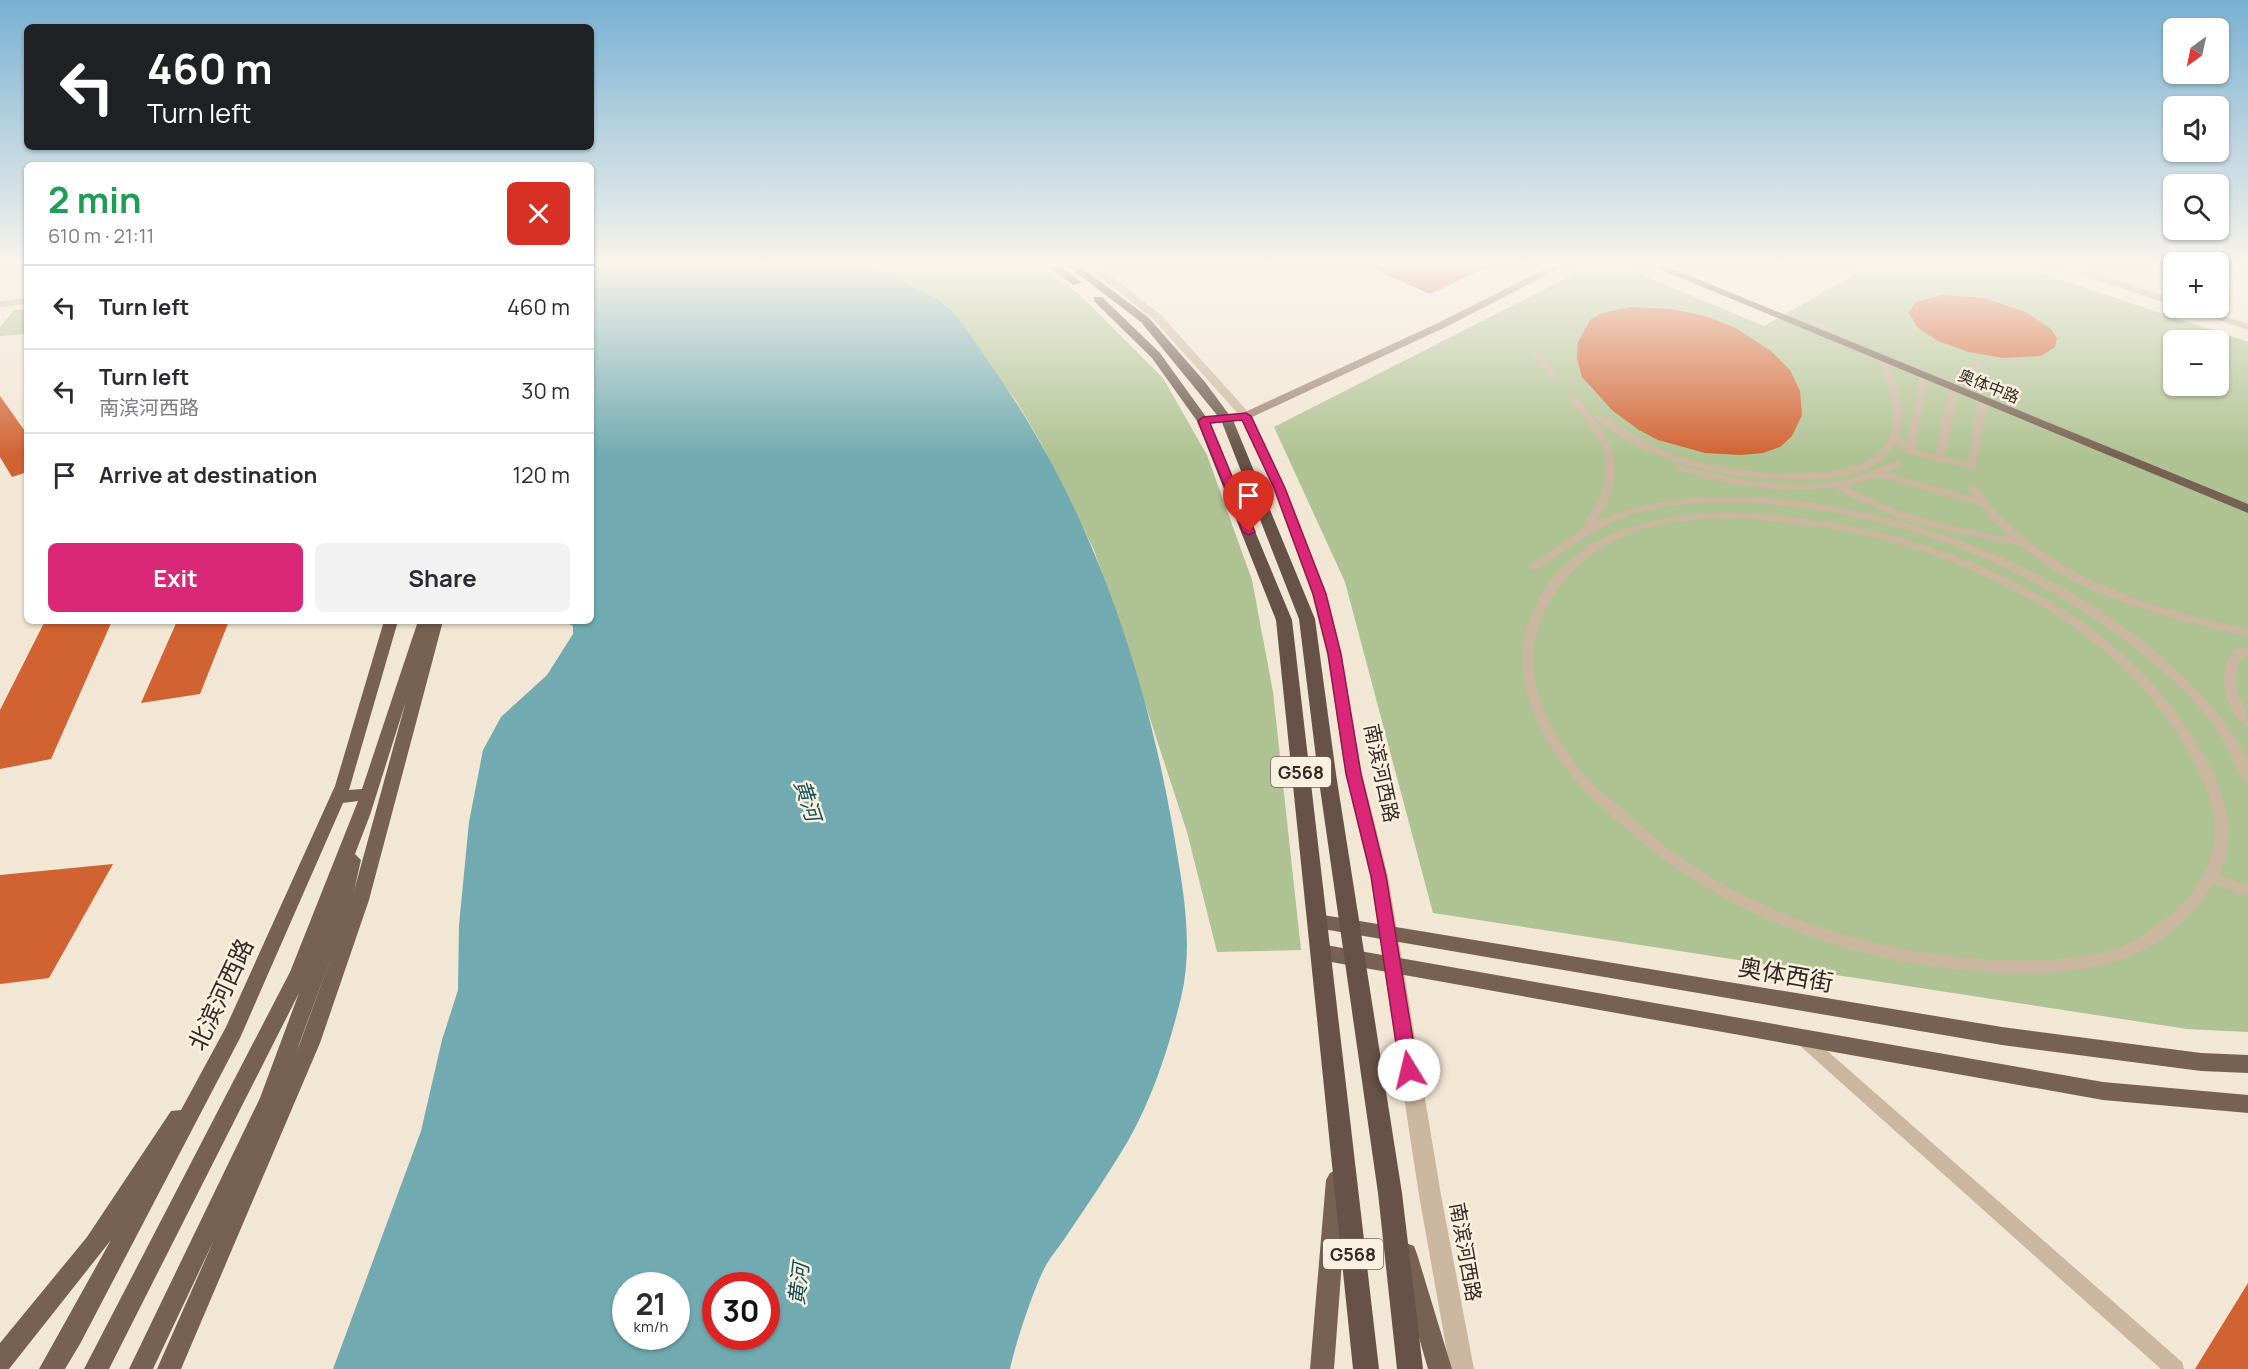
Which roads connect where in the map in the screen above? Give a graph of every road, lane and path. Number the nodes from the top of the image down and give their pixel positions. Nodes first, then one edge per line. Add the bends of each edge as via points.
1 (1129, 328) edge
2 (1152, 328) edge
3 (1167, 328) edge
4 (1436, 328) edge
5 (1806, 328) edge
6 (1821, 328) edge
7 (1537, 354) dead end
8 (1883, 360) junction
9 (1978, 364) dead end
10 (1554, 377) dead end
11 (1924, 377) junction
12 (1958, 386) junction
13 (1572, 397) dead end
14 (1983, 401) junction
15 (1246, 416) junction
16 (1227, 420) junction
17 (1203, 421) junction
18 (1599, 421) junction
19 (1894, 435) junction
20 (1910, 452) junction
21 (1939, 459) junction
22 (1898, 464) dead end
23 (1765, 466) dead end
24 (1881, 474) junction
25 (1777, 476) junction
26 (1934, 476) dead end
27 (1836, 484) junction
28 (1972, 487) dead end
29 (1932, 488) junction
30 (2248, 498) edge
31 (1982, 502) junction
32 (2248, 509) edge
33 (1585, 530) junction
34 (2025, 543) junction
35 (1533, 567) dead end
36 (390, 624) edge
37 (424, 624) edge
38 (435, 624) edge
39 (2248, 633) edge
40 (2248, 650) edge
41 (2248, 722) edge
42 (2248, 777) edge
43 (368, 794) junction
44 (337, 798) junction
45 (362, 814) junction
46 (2209, 877) junction
47 (2248, 891) edge
48 (1317, 921) junction
49 (1350, 926) junction
50 (1388, 933) junction
51 (1320, 952) junction
52 (1354, 959) junction
53 (1393, 966) junction
54 (233, 1032) junction
55 (1803, 1039) junction
56 (2248, 1064) edge
57 (2248, 1104) edge
58 (1341, 1138) junction
59 (1390, 1193) junction
60 (0, 1361) edge
61 (51, 1369) edge
62 (96, 1369) edge
63 (141, 1369) edge
64 (169, 1369) edge
65 (1322, 1369) edge
66 (1366, 1369) edge
67 (1410, 1369) edge
68 (1440, 1369) edge
69 (1462, 1369) edge
70 (2175, 1369) edge

1 - 17 highway, G568 via 1185,390
2 - 16 highway, G568
3 - 15 street, 南滨河西路
4 - 15 main road
5 - 8 main road, 奥体中路
6 - 12 main road, 奥体中路
7 - 10 street
8 - 11 main road, 奥体中路
8 - 19 street via 1895,389
9 - 12 street
11 - 12 main road, 奥体中路
11 - 20 street
12 - 14 main road, 奥体中路
12 - 21 street
12 - 30 main road, 奥体中路
13 - 18 street
14 - 21 street via 1972,466
14 - 32 main road, 奥体中路
15 - 16 main road
15 - 50 street, 南滨河西路 via 1280,488 1320,594
16 - 17 main road
16 - 49 highway, G568 via 1307,619
17 - 48 highway, G568 via 1284,620
18 - 25 street via 1672,458 1719,470
18 - 27 street via 1631,446 1672,466 1709,477 1752,485
18 - 33 street via 1609,456 1610,488
19 - 20 street
19 - 25 street via 1886,452 1863,467 1827,475
20 - 21 street
22 - 24 street
23 - 25 street
24 - 27 street
24 - 29 street
26 - 29 street
27 - 34 street via 1884,508 1981,536
28 - 31 street
29 - 31 street
31 - 34 street
33 - 35 street
33 - 42 street via 1624,513 1674,502 1729,499 1786,501 1840,509 1928,534 2019,572 2108,621 2163,663 2211,712 2237,751
34 - 39 street via 2083,580 2142,605
36 - 44 main road, 北滨河西路
37 - 43 main road
38 - 64 main road via 360,900 310,1043
40 - 41 street via 2236,655 2228,669 2229,687
43 - 44 main road
43 - 45 main road
44 - 54 main road, 北滨河西路
45 - 62 main road via 299,974
45 - 63 main road via 343,899 270,1100
46 - 46 street via 2186,912 2135,947 2061,966 1976,968 1888,953 1781,919 1703,879 1636,830 1580,779 1538,708 1528,673 1531,632 1539,609 1570,564 1618,534 1672,519 1730,514 1804,519 1870,532 1944,556 2031,595 2088,633 2143,680 2192,742 2216,794 2222,846
46 - 47 street
48 - 49 main road, 奥体西街
48 - 51 highway, G568
49 - 50 main road, 奥体西街
49 - 52 highway, G568
50 - 53 street, 南滨河西路
50 - 56 main road, 奥体西街 via 2002,1036 2201,1062
51 - 52 main road
51 - 58 highway, G568
52 - 53 main road
52 - 59 highway, G568
53 - 55 main road
53 - 69 street, 南滨河西路
54 - 60 main road via 95,1245
54 - 61 main road, 北滨河西路
55 - 57 main road via 2103,1091
55 - 70 street
58 - 65 main road
58 - 66 highway, G568
59 - 67 highway, G568
59 - 68 main road

